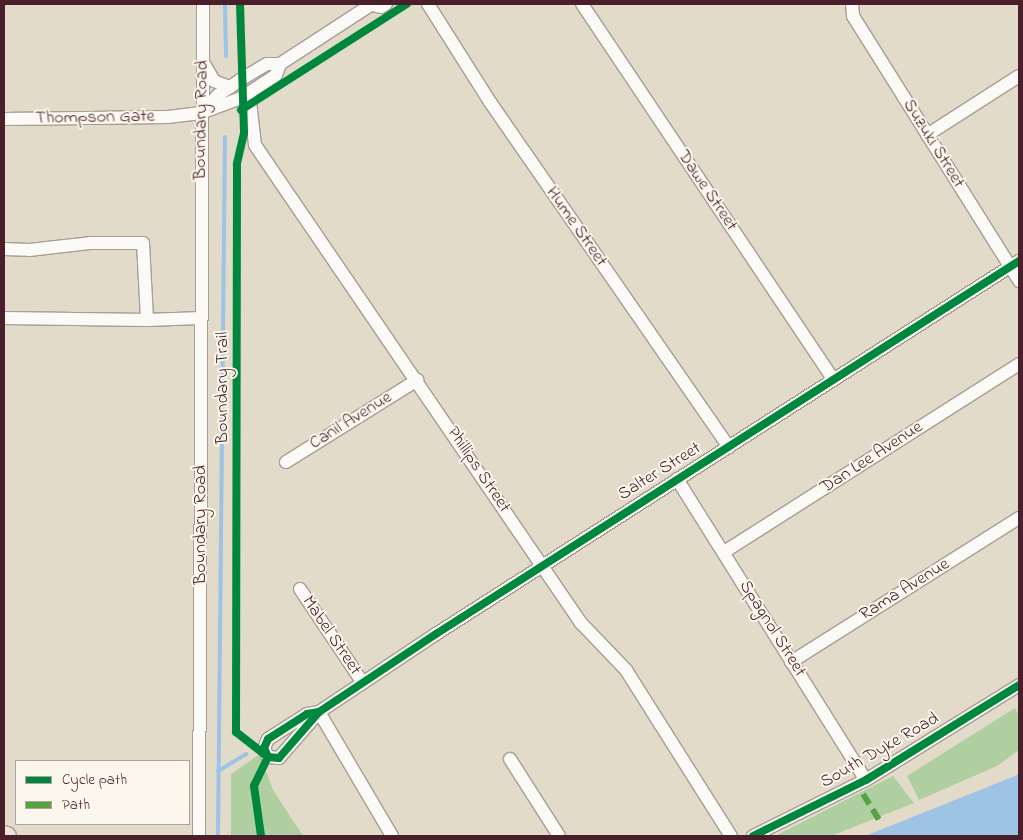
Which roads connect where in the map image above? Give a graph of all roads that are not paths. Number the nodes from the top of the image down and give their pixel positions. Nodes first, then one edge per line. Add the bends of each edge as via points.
1 (203, 4) edge
2 (372, 4) edge
3 (386, 4) edge
4 (428, 4) edge
5 (582, 4) edge
6 (852, 4) edge
7 (203, 62) junction
8 (280, 64) junction
9 (1019, 76) edge
10 (230, 88) junction
11 (249, 93) junction
12 (202, 113) junction
13 (4, 120) edge
14 (927, 135) junction
15 (4, 249) edge
16 (1015, 264) edge
17 (1019, 281) edge
18 (4, 318) edge
19 (201, 318) junction
20 (146, 320) junction
21 (1019, 364) edge
22 (833, 379) junction
23 (417, 380) junction
24 (728, 447) junction
25 (286, 462) dead end
26 (677, 479) junction
27 (1019, 518) edge
28 (724, 552) junction
29 (542, 564) junction
30 (300, 590) dead end
31 (791, 662) junction
32 (363, 683) junction
33 (1019, 685) edge
34 (510, 759) dead end
35 (866, 780) junction
36 (4, 835) edge
37 (7, 836) edge
38 (199, 836) edge
39 (392, 836) edge
40 (560, 836) edge
41 (731, 836) edge
42 (753, 836) edge

1 - 7 street, Boundary Road
2 - 3 street via 381,7
2 - 8 street
4 - 24 street, Hume Street via 490,102
5 - 22 street, Dawe Street
6 - 14 street, Suzuki Street via 853,16
7 - 10 street via 214,81
7 - 12 street, Boundary Road
8 - 10 street via 267,64
8 - 11 street, Thompson Gate via 276,74
9 - 14 street
10 - 12 street
11 - 12 street, Thompson Gate
11 - 23 street, Phillips Street via 255,145
12 - 13 street, Thompson Gate
12 - 19 street, Boundary Road
14 - 16 street, Suzuki Street
15 - 20 street via 29,250 90,242 143,243
16 - 17 street, Suzuki Street
16 - 22 street, Salter Street
18 - 20 street
19 - 20 street
19 - 38 street, Boundary Road
21 - 28 street, Dan Lee Avenue
22 - 24 street, Salter Street
23 - 25 street, Canil Avenue
23 - 29 street, Phillips Street
24 - 26 street, Salter Street
26 - 28 street, Spagnol Street
26 - 29 street, Salter Street
27 - 31 street, Rama Avenue
28 - 31 street, Spagnol Street
29 - 32 street, Salter Street
29 - 41 street, Phillips Street via 582,623 626,670
30 - 32 street, Mabel Street
31 - 35 street, Spagnol Street
32 - 39 street, Salter Street via 319,712
33 - 35 street, South Dyke Road
34 - 40 street
35 - 42 street, South Dyke Road
36 - 37 highway

